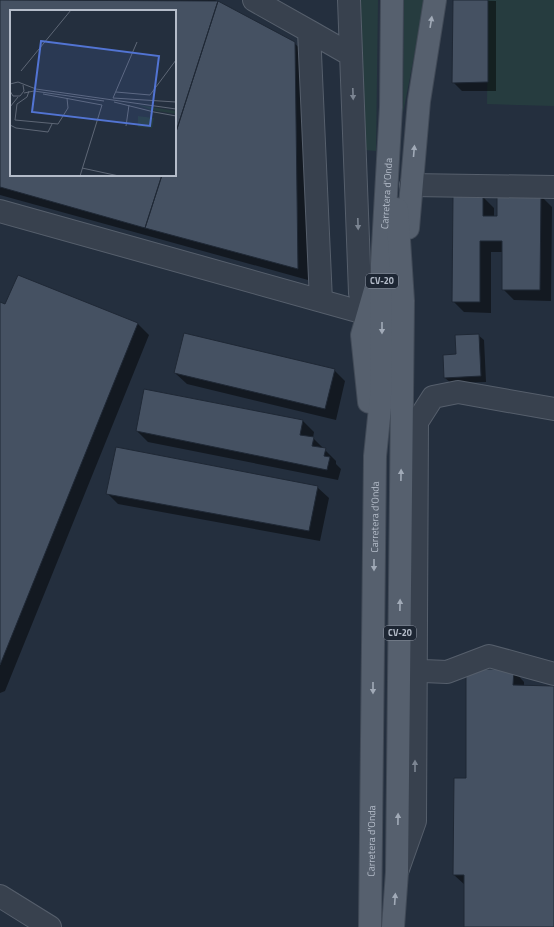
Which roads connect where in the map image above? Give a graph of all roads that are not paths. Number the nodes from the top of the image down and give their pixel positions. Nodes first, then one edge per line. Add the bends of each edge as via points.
1 (254, 0) edge
2 (349, 0) edge
3 (392, 0) edge
4 (435, 0) edge
5 (309, 31) junction
6 (351, 55) junction
7 (391, 107) junction
8 (411, 185) junction
9 (554, 187) edge
10 (0, 211) edge
11 (382, 264) junction
12 (321, 301) junction
13 (403, 302) junction
14 (368, 314) junction
15 (554, 410) edge
16 (375, 456) junction
17 (407, 670) junction
18 (554, 674) edge
19 (0, 896) edge
20 (50, 927) edge
21 (370, 927) edge
22 (393, 927) edge

1 - 5 street
2 - 6 street
3 - 7 main road, Carretera d'Onda / CV-20
8 -> 4 main road via 419,101
5 - 6 street
5 - 12 street
6 -> 14 street via 360,293
7 - 11 main road, Carretera d'Onda / CV-20
7 - 13 main road, Carretera d'Onda / CV-20
8 - 9 street
8 - 13 main road
10 - 12 street
11 - 14 main road
11 -> 16 main road, Carretera d'Onda / CV-20 via 381,398
12 - 14 street
17 -> 13 main road, Carretera d'Onda / CV-20
14 - 16 main road via 362,335
15 - 17 street, Carretera d'Onda via 458,392 433,397 417,422
16 -> 21 main road, Carretera d'Onda / CV-20
17 - 18 street via 447,672 489,656
22 -> 17 main road, Carretera d'Onda / CV-20
19 - 20 street

